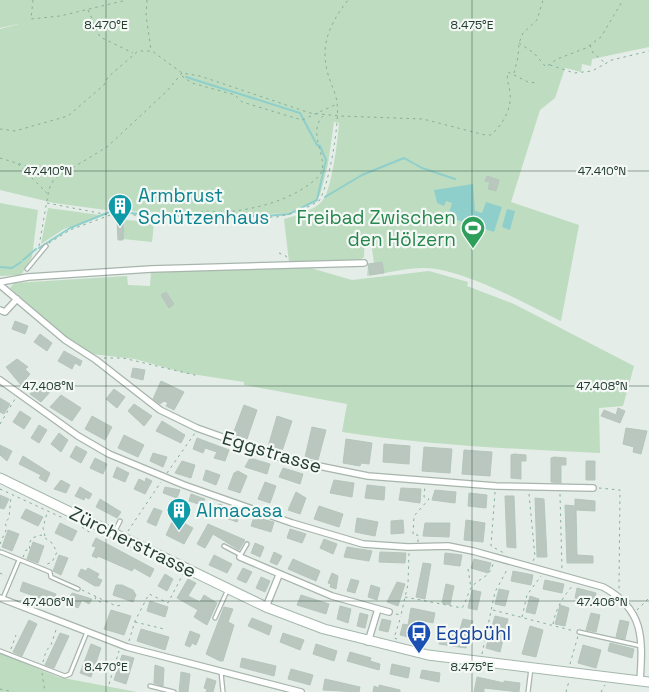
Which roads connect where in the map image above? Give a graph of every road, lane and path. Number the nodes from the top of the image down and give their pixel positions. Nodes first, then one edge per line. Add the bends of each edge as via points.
1 (33, 0) edge
2 (127, 0) edge
3 (147, 0) edge
4 (348, 0) edge
5 (543, 0) edge
6 (624, 0) edge
7 (88, 10) junction
8 (519, 43) junction
9 (590, 45) junction
10 (152, 51) junction
11 (649, 52) edge
12 (133, 53) junction
13 (604, 63) junction
14 (550, 65) junction
15 (181, 74) junction
16 (514, 74) junction
17 (537, 83) dead end
18 (338, 104) junction
19 (315, 113) junction
20 (324, 115) junction
21 (337, 116) junction
22 (0, 129) edge
23 (0, 158) edge
24 (17, 164) junction
25 (59, 176) junction
26 (48, 194) junction
27 (46, 203) junction
28 (108, 214) junction
29 (197, 218) junction
30 (46, 246) joint
31 (279, 253) dead end
32 (37, 255) junction
33 (364, 263) dead end
34 (288, 265) junction
35 (27, 269) dead end
36 (0, 284) edge
37 (17, 299) junction
38 (0, 310) edge
39 (96, 360) junction
40 (198, 376) dead end
41 (0, 380) edge
42 (17, 392) junction
43 (0, 424) edge
44 (195, 432) dead end
45 (0, 478) edge
46 (163, 479) junction
47 (425, 485) dead end
48 (496, 486) junction
49 (529, 488) junction
50 (560, 488) junction
51 (592, 488) joint
52 (0, 489) edge
53 (12, 495) junction
54 (47, 512) junction
55 (65, 519) dead end
56 (120, 521) dead end
57 (81, 526) dead end
58 (92, 529) dead end
59 (114, 533) junction
60 (126, 533) dead end
61 (45, 537) junction
62 (0, 544) edge
63 (246, 544) dead end
64 (410, 545) junction
65 (224, 546) dead end
66 (1, 552) edge
67 (506, 553) dead end
68 (241, 556) junction
69 (495, 557) junction
70 (19, 560) junction
71 (512, 562) junction
72 (529, 566) junction
73 (468, 569) dead end
74 (43, 570) junction
75 (544, 571) junction
76 (0, 573) edge
77 (184, 574) dead end
78 (279, 576) junction
79 (562, 576) junction
80 (11, 578) junction
81 (577, 580) junction
82 (78, 589) joint
83 (229, 589) junction
84 (470, 589) junction
85 (96, 596) junction
86 (619, 596) junction
87 (405, 597) junction
88 (1, 598) edge
89 (649, 598) edge
90 (102, 603) dead end
91 (122, 605) dead end
92 (266, 607) junction
93 (378, 608) junction
94 (492, 610) junction
95 (389, 612) joint
96 (634, 613) junction
97 (401, 615) junction
98 (215, 618) dead end
99 (522, 618) junction
100 (135, 621) junction
101 (58, 625) dead end
102 (552, 625) junction
103 (164, 629) dead end
104 (87, 632) junction
105 (579, 632) junction
106 (16, 635) dead end
107 (399, 641) dead end
108 (368, 642) junction
109 (641, 646) junction
110 (127, 647) junction
111 (11, 648) dead end
112 (120, 648) dead end
113 (0, 651) edge
114 (481, 657) dead end
115 (45, 658) dead end
116 (569, 666) dead end
117 (41, 667) junction
118 (531, 667) junction
119 (221, 672) junction
120 (569, 681) dead end
121 (645, 681) edge
122 (109, 684) dead end
123 (605, 685) dead end
124 (150, 686) dead end
125 (0, 689) edge
126 (13, 692) edge
127 (45, 692) edge
128 (174, 692) edge
129 (223, 692) edge
130 (301, 692) edge
131 (528, 692) edge
132 (566, 692) edge
133 (601, 692) edge

1 - 7 path via 31,19
2 - 7 path
3 - 10 path
4 - 18 path via 332,23 325,50 326,69
5 - 8 path via 538,20 523,34
6 - 9 path via 602,37
7 - 12 path via 100,37
8 - 14 path via 546,67
8 - 16 path
9 - 13 path
9 - 14 path
10 - 12 path
10 - 15 path
11 - 13 path
12 - 22 path via 108,76 104,85 68,116 15,131
13 - 14 path via 592,71 574,73
15 - 19 path via 200,76
15 - 19 path via 192,83 302,120
15 - 25 path via 167,92 107,148
16 - 17 path
16 - 21 path via 508,72 510,94 505,119 491,135 423,119
18 - 19 path
18 - 21 path
19 - 20 path
20 - 21 path
20 - 29 path via 318,121 316,137 323,163 321,174 309,185 270,204 235,211 200,212
21 - 29 path via 329,171 319,201 289,216
23 - 24 path
24 - 25 path
24 - 26 path
25 - 26 path via 50,185
26 - 27 path
27 - 28 path
27 - 32 path
28 - 29 path
28 - 30 path via 70,230
30 - 32 lane
31 - 34 path via 286,256
32 - 35 lane
33 - 34 street
34 - 36 street via 151,269 18,279
36 - 37 street, Eggstrasse
37 - 38 street via 5,312
37 - 39 street, Eggstrasse via 65,340
39 - 40 path via 123,358
39 - 48 street, Eggstrasse via 166,413 284,460 368,476
41 - 42 street
42 - 43 path via 12,408
42 - 46 street via 78,436
44 - 46 path
45 - 59 main road, Zürcherstrasse
46 - 60 path
46 - 64 street via 344,539 383,546
47 - 64 path via 424,497 429,499 414,516 413,535 418,535 418,542
48 - 49 street, Eggstrasse
48 - 67 path via 491,546
49 - 50 street, Eggstrasse
49 - 72 path via 535,557
50 - 51 street, Eggstrasse
50 - 79 path
51 - 86 path via 620,490
52 - 53 path
53 - 54 path
53 - 62 path via 9,518 5,523 7,528
54 - 55 path
54 - 61 path via 43,528
56 - 59 lane
57 - 58 path via 89,532
59 - 83 main road, Zürcherstrasse
61 - 70 path via 34,536 29,544 30,550 26,550
61 - 74 path via 57,552 56,558 47,562
63 - 68 lane
64 - 69 street via 448,546
64 - 87 path
65 - 68 lane
66 - 70 lane
68 - 78 street
69 - 71 street
69 - 84 path via 490,574
70 - 74 lane
70 - 80 lane
71 - 72 street
71 - 94 path via 495,592
72 - 75 street
73 - 84 path
74 - 82 lane
75 - 79 street
75 - 99 path via 527,594
76 - 80 path
77 - 100 path via 168,604 149,594
78 - 92 street
78 - 93 street via 332,596
79 - 81 street
80 - 88 lane
81 - 86 street via 603,587
81 - 102 path via 556,606
82 - 85 path
83 - 92 main road, Zürcherstrasse
83 - 98 lane
84 - 87 path via 462,608
85 - 90 path via 95,599
85 - 91 path via 116,606
86 - 96 street
87 - 97 path
88 - 104 street
89 - 96 path
92 - 108 main road, Zürcherstrasse
93 - 95 street
93 - 108 street
94 - 99 path
94 - 114 path
95 - 97 path
96 - 109 street
97 - 107 path via 394,638
99 - 102 path
100 - 103 path
100 - 110 path
101 - 115 path
102 - 105 path
104 - 110 street
104 - 117 lane via 70,674 65,676
105 - 109 lane
105 - 116 path
106 - 111 path
108 - 118 main road, Zürcherstrasse via 428,655
109 - 121 street
110 - 119 street
112 - 122 path
113 - 117 lane
117 - 127 path
118 - 121 main road, Zürcherstrasse
118 - 131 lane
119 - 129 lane
119 - 130 street
120 - 132 path
123 - 133 path
124 - 128 lane
125 - 126 path

